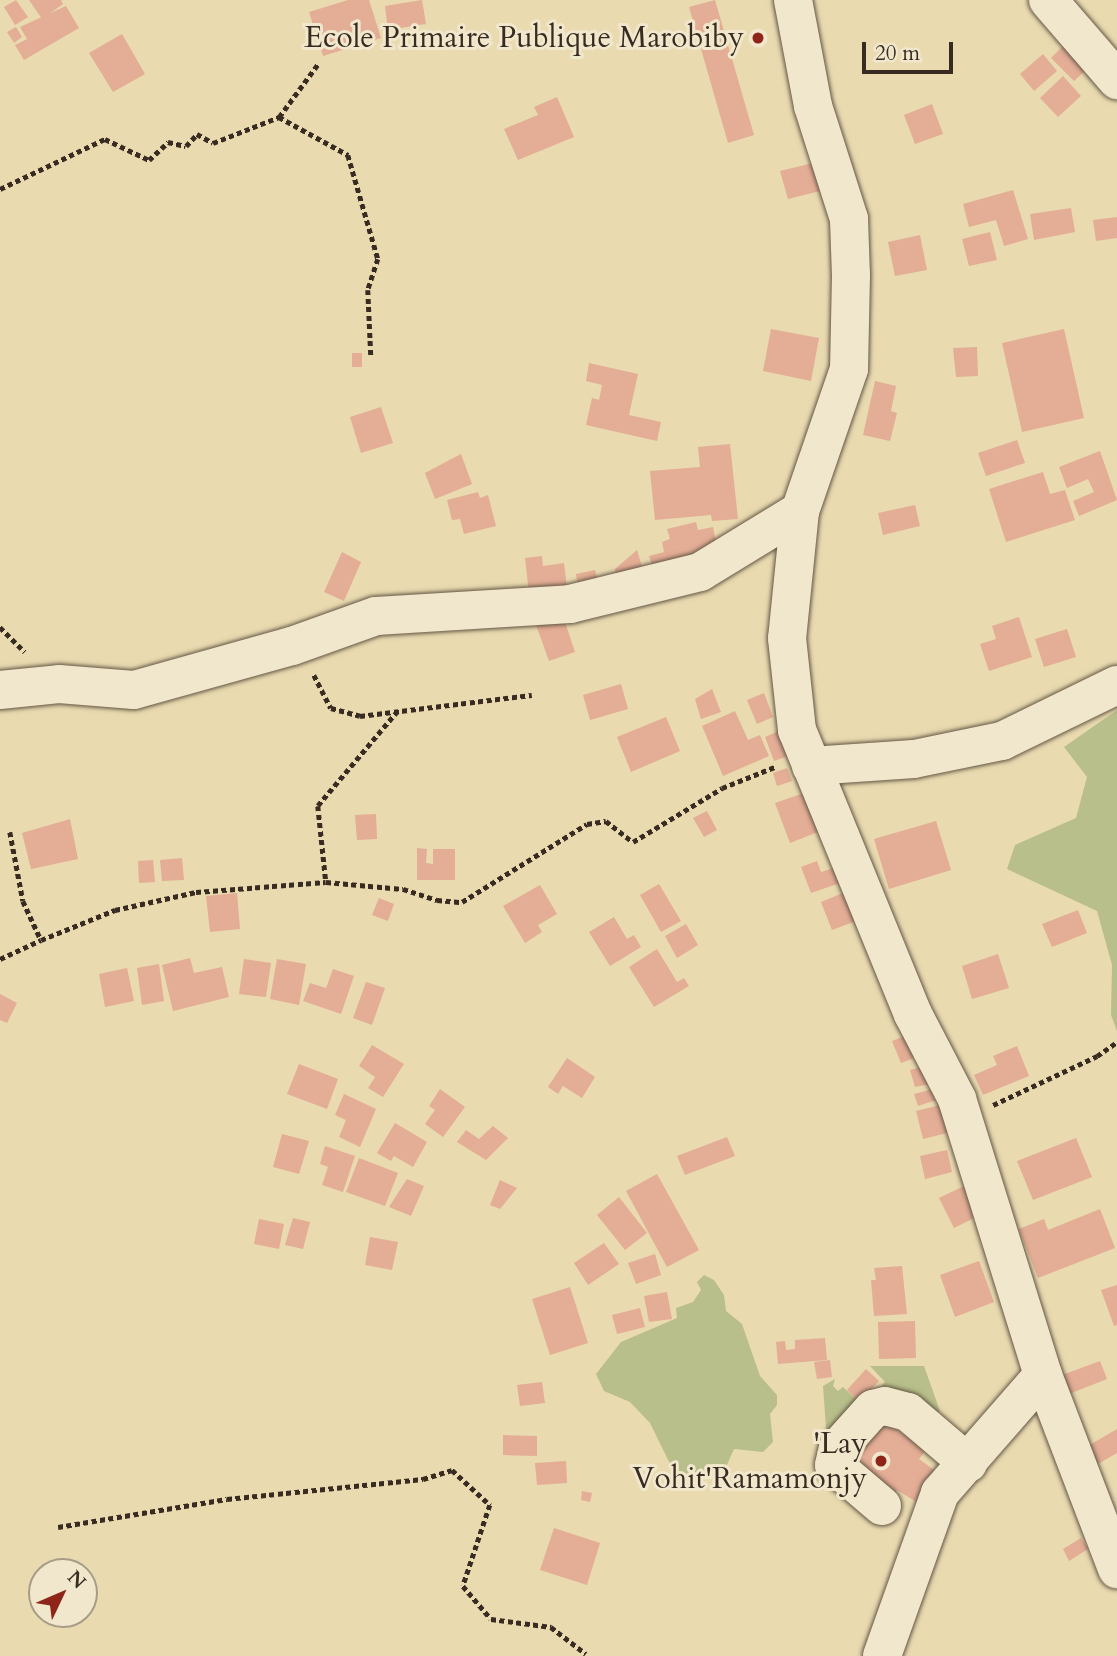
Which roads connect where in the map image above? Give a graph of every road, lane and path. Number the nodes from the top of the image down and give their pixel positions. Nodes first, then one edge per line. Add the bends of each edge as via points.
1 (793, 0) edge
2 (1048, 0) edge
3 (318, 64) dead end
4 (1117, 80) edge
5 (279, 117) junction
6 (0, 189) edge
7 (371, 356) dead end
8 (800, 511) junction
9 (307, 640) junction
10 (1117, 685) edge
11 (0, 690) edge
12 (532, 695) dead end
13 (398, 711) junction
14 (809, 761) junction
15 (10, 832) dead end
16 (326, 882) junction
17 (41, 940) junction
18 (0, 959) edge
19 (1117, 1042) edge
20 (963, 1118) junction
21 (1043, 1375) junction
22 (968, 1462) junction
23 (882, 1506) dead end
24 (58, 1527) dead end
25 (1117, 1569) edge
26 (586, 1654) dead end
27 (882, 1656) edge

1 - 8 street via 813,106 849,219 850,261 849,369
2 - 4 street
3 - 5 path
5 - 6 path via 213,143 197,134 186,146 168,142 149,160 105,139
5 - 7 path via 348,155 378,259 368,290
8 - 9 street via 699,572 570,604 376,616
8 - 14 street via 787,638 797,730
9 - 11 street via 134,690 59,684
9 - 13 path via 317,688 331,708 360,716
10 - 14 street via 1002,741 914,759
12 - 13 path
13 - 16 path via 318,806
14 - 16 path via 722,788 633,842 606,821 587,824 462,902 403,889
14 - 20 street via 913,1014
15 - 17 path via 23,901
16 - 17 path via 196,892 115,910
17 - 18 path
19 - 20 path via 1043,1083
20 - 21 street
21 - 22 street
21 - 25 street
22 - 23 street via 908,1412 885,1406 873,1409 838,1448 834,1465
22 - 27 street via 940,1493
24 - 26 path via 228,1499 423,1479 452,1470 490,1505 463,1586 491,1619 551,1627

